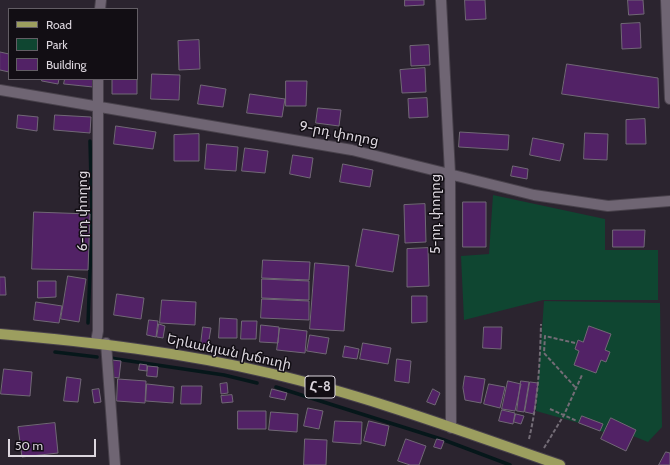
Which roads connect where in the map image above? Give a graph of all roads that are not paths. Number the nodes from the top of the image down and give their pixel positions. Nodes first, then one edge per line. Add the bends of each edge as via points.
1 (441, 0) edge
2 (666, 0) edge
3 (98, 80) edge
4 (0, 90) edge
5 (670, 99) edge
6 (97, 106) junction
7 (450, 173) junction
8 (670, 201) edge
9 (0, 334) edge
10 (101, 343) junction
11 (451, 428) junction
12 (536, 461) edge
13 (115, 465) edge
14 (560, 465) edge

1 - 7 street, 5-րդ փողոց
2 - 5 street
3 - 6 street, 6-րդ փողոց
4 - 6 street, 9-րդ փողոց
6 - 7 street, 9-րդ փողոց via 352,150
6 - 10 street, 6-րդ փողոց via 98,331
7 - 8 street, 9-րդ փողոց via 534,195 608,206
7 - 11 street, 5-րդ փողոց
9 - 10 main road, Երևանյան խճուղի / Հ-8
10 - 11 main road, Երևանյան խճուղի / Հ-8 via 268,373 377,403
10 - 13 street, 6-րդ փողոց
11 - 12 main road, Երևանյան խճուղի / Հ-8
12 - 14 main road, Երևանյան խճուղի / Հ-8

